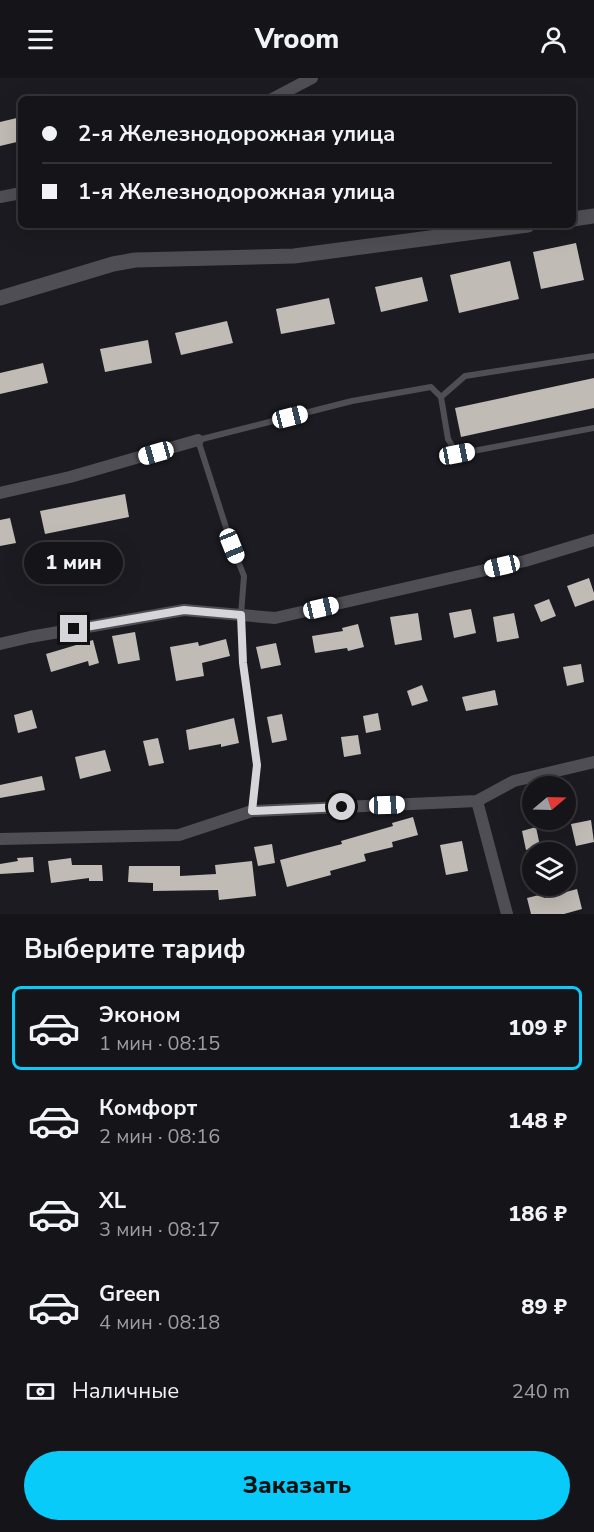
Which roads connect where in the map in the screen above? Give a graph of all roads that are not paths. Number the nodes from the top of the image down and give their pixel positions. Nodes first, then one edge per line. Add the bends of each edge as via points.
1 (312, 78) edge
2 (278, 96) edge
3 (18, 193) edge
4 (0, 196) edge
5 (594, 216) edge
6 (576, 219) edge
7 (505, 228) edge
8 (0, 298) edge
9 (594, 356) edge
10 (441, 397) junction
11 (594, 428) edge
12 (198, 440) junction
13 (0, 493) edge
14 (594, 540) edge
15 (241, 615) junction
16 (0, 644) edge
17 (594, 762) edge
18 (477, 801) junction
19 (252, 811) junction
20 (0, 839) edge
21 (507, 914) edge

1 - 2 street
3 - 4 street
5 - 6 street
7 - 8 street via 294,256 135,260
9 - 10 lane via 465,376
10 - 11 lane via 448,439 457,454
10 - 12 lane via 431,387 352,401
12 - 13 street
12 - 15 lane via 244,576
14 - 15 street via 525,561 275,618
15 - 16 street via 184,610
15 - 19 lane via 243,663 257,765
17 - 18 street via 514,781
18 - 19 street
18 - 21 street
19 - 20 street via 179,835

